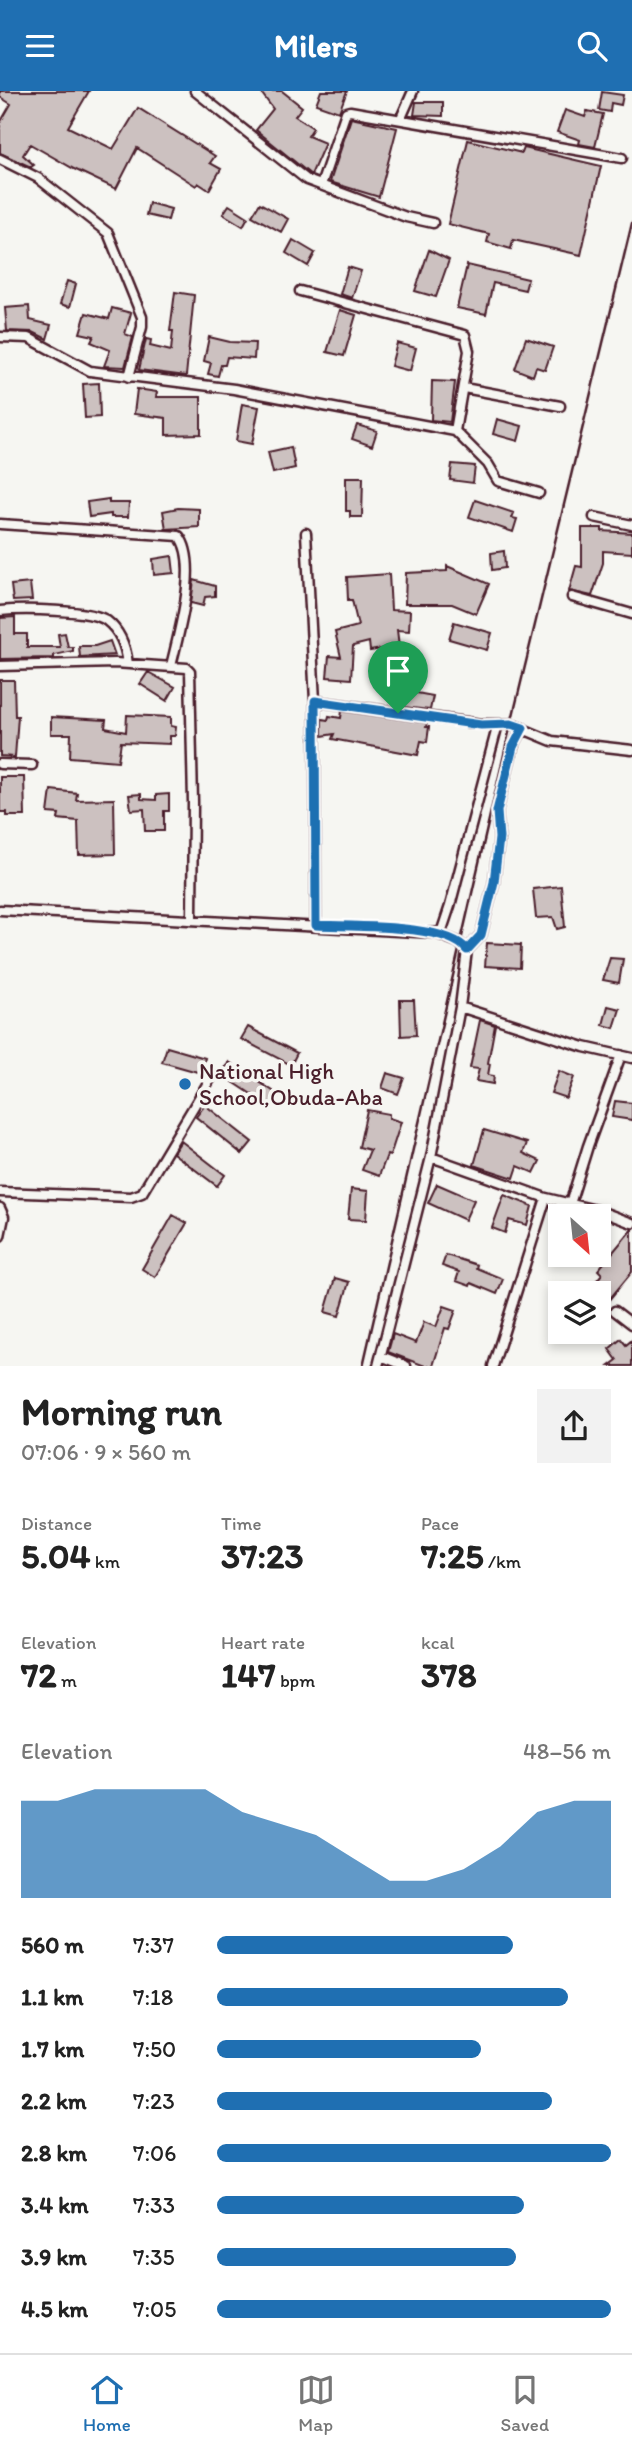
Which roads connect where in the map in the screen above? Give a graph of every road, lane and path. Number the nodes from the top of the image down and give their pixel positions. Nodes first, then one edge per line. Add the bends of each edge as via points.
1 (195, 91) edge
2 (413, 91) edge
3 (401, 118) junction
4 (622, 158) dead end
5 (0, 159) edge
6 (321, 185) junction
7 (433, 223) dead end
8 (300, 291) dead end
9 (0, 337) edge
10 (128, 377) junction
11 (464, 387) junction
12 (560, 406) dead end
13 (455, 431) junction
14 (540, 493) dead end
15 (594, 517) dead end
16 (0, 524) edge
17 (632, 524) edge
18 (306, 533) dead end
19 (572, 597) dead end
20 (0, 611) edge
21 (632, 614) edge
22 (128, 664) junction
23 (0, 666) edge
24 (171, 666) junction
25 (315, 701) junction
26 (498, 724) junction
27 (523, 728) junction
28 (632, 750) edge
29 (0, 764) edge
30 (32, 765) dead end
31 (0, 910) edge
32 (192, 918) junction
33 (316, 925) junction
34 (435, 933) junction
35 (467, 950) junction
36 (460, 1007) junction
37 (621, 1055) junction
38 (632, 1058) edge
39 (212, 1076) dead end
40 (431, 1157) junction
41 (0, 1192) edge
42 (546, 1198) junction
43 (570, 1204) joint
44 (0, 1208) edge
45 (611, 1214) edge
46 (632, 1223) edge
47 (0, 1236) edge
48 (615, 1311) dead end
49 (632, 1324) edge
50 (380, 1356) junction
51 (377, 1366) edge
52 (406, 1366) edge
53 (492, 1366) edge

1 - 6 street via 300,175
2 - 3 street
3 - 4 street
3 - 6 street via 346,112
5 - 10 street via 38,179 108,233 142,317
6 - 7 street
8 - 11 street via 461,332 469,345
9 - 10 street via 29,338 90,371
10 - 13 street via 234,389
11 - 12 street
11 - 13 street
13 - 14 street via 488,464 498,481
15 - 17 street
16 - 24 street via 179,536 186,545 188,561
18 - 25 street
19 - 21 street
20 - 22 street via 100,616 117,633
22 - 23 street
22 - 24 street
24 - 32 street via 187,668 191,678
25 - 26 street
25 - 33 street
26 - 27 street
26 - 34 street via 450,906 442,930
27 - 28 street via 552,741
27 - 35 street via 513,747 497,811 494,882 481,935
29 - 30 street
31 - 32 street
32 - 33 street
33 - 34 street
34 - 35 street
35 - 36 street
36 - 37 street
36 - 40 street
37 - 38 street
37 - 43 street
39 - 41 street via 142,1193 131,1197
40 - 42 street
40 - 50 street
42 - 43 street
42 - 53 street
44 - 47 street via 4,1217
45 - 46 street
48 - 49 street
50 - 51 street
50 - 52 street

